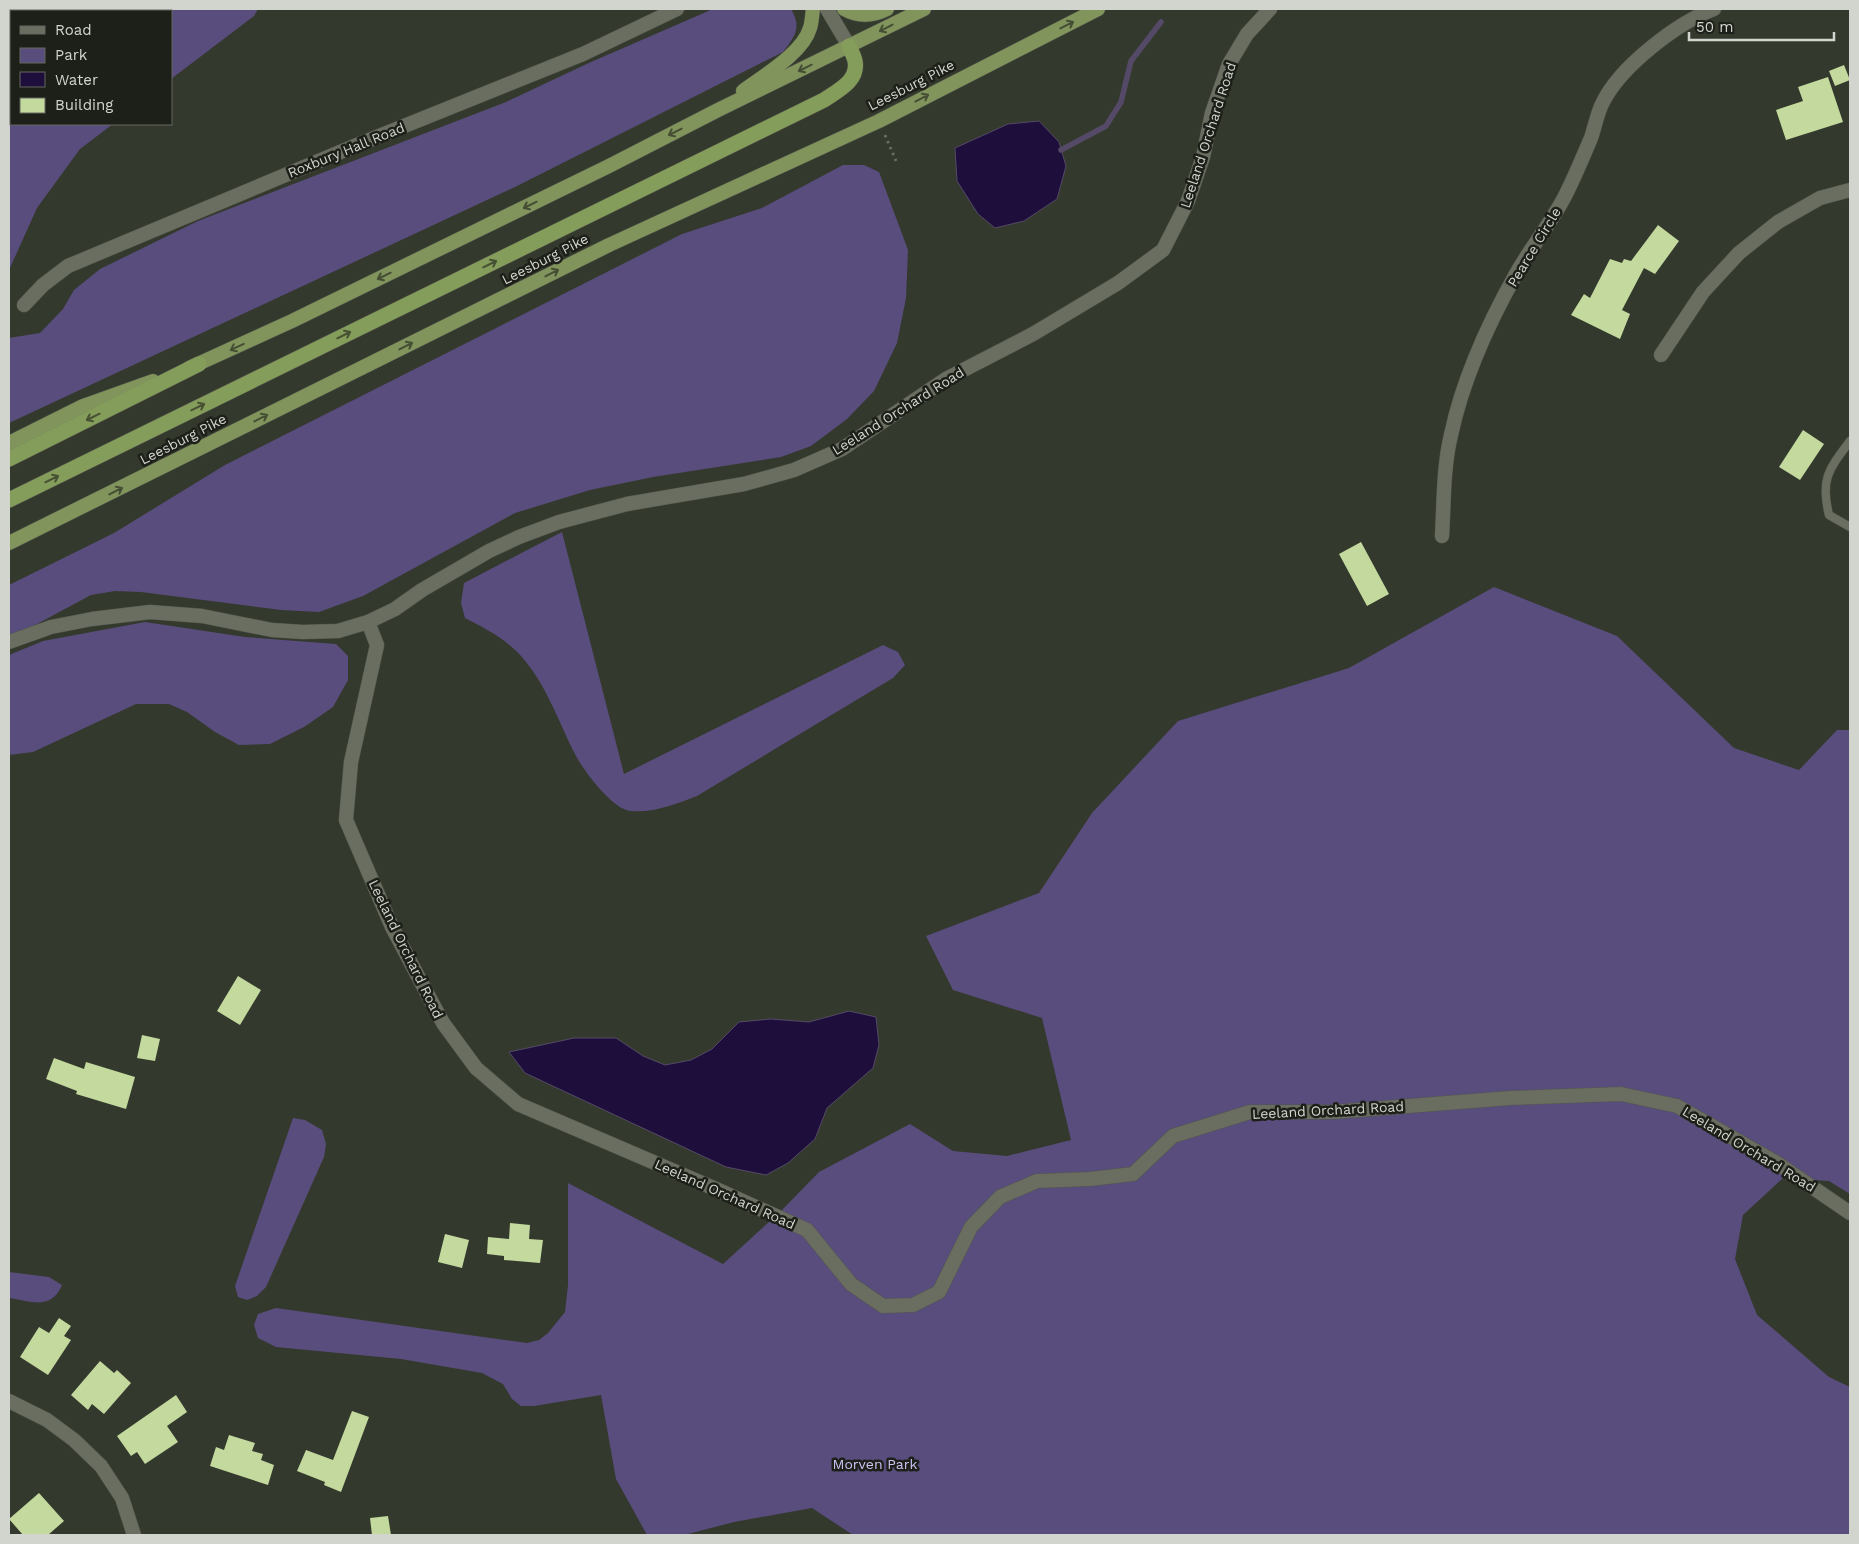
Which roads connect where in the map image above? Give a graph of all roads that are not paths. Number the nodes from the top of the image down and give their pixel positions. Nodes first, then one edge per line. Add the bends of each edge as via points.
1 (677, 9) edge
2 (813, 9) edge
3 (827, 9) edge
4 (844, 9) edge
5 (887, 9) edge
6 (924, 9) edge
7 (1098, 9) edge
8 (1270, 9) edge
9 (1714, 9) edge
10 (849, 46) junction
11 (718, 110) junction
12 (1850, 190) edge
13 (24, 305) dead end
14 (1661, 355) dead end
15 (199, 364) junction
16 (1850, 440) edge
17 (9, 443) edge
18 (9, 459) edge
19 (9, 500) edge
20 (1850, 527) edge
21 (1442, 536) dead end
22 (9, 543) edge
23 (368, 622) junction
24 (9, 642) edge
25 (1850, 1213) edge
26 (9, 1401) edge
27 (134, 1535) edge

1 - 13 street, Roxbury Hall Road via 582,54 68,266
2 - 11 highway via 810,29 791,55
3 - 10 street
4 - 5 highway via 870,14
6 -> 10 highway
22 -> 7 highway, Leesburg Pike via 608,245 878,121
8 - 23 street, Leeland Orchard Road via 1247,34 1229,64 1188,202 1163,250 1118,283 1033,334 946,379 842,449 794,470 744,484 627,504 527,534 489,551
9 - 21 street, Pearce Circle via 1673,30 1653,45 1616,83 1603,102 1566,195 1516,273 1468,375 1450,434
10 -> 11 highway
19 -> 10 highway via 824,100 845,86 854,74 855,62
11 -> 15 highway via 600,171
12 - 14 street via 1820,198 1778,222 1740,253 1703,292
15 - 17 highway via 83,406
15 -> 18 highway
16 - 20 lane via 1831,466 1826,481 1829,515
23 - 24 street, Leeland Orchard Road via 338,631 303,632 272,630 202,616 150,612 51,628
23 - 25 street, Leeland Orchard Road via 377,645 352,762 346,820 400,943 443,1023 476,1068 518,1104 806,1230 851,1284 883,1306 913,1305 939,1292 971,1228 1000,1198 1037,1181 1133,1174 1173,1136 1250,1112 1333,1112 1510,1098 1620,1094 1677,1106 1777,1163
26 - 27 street via 47,1420 101,1466 122,1498

